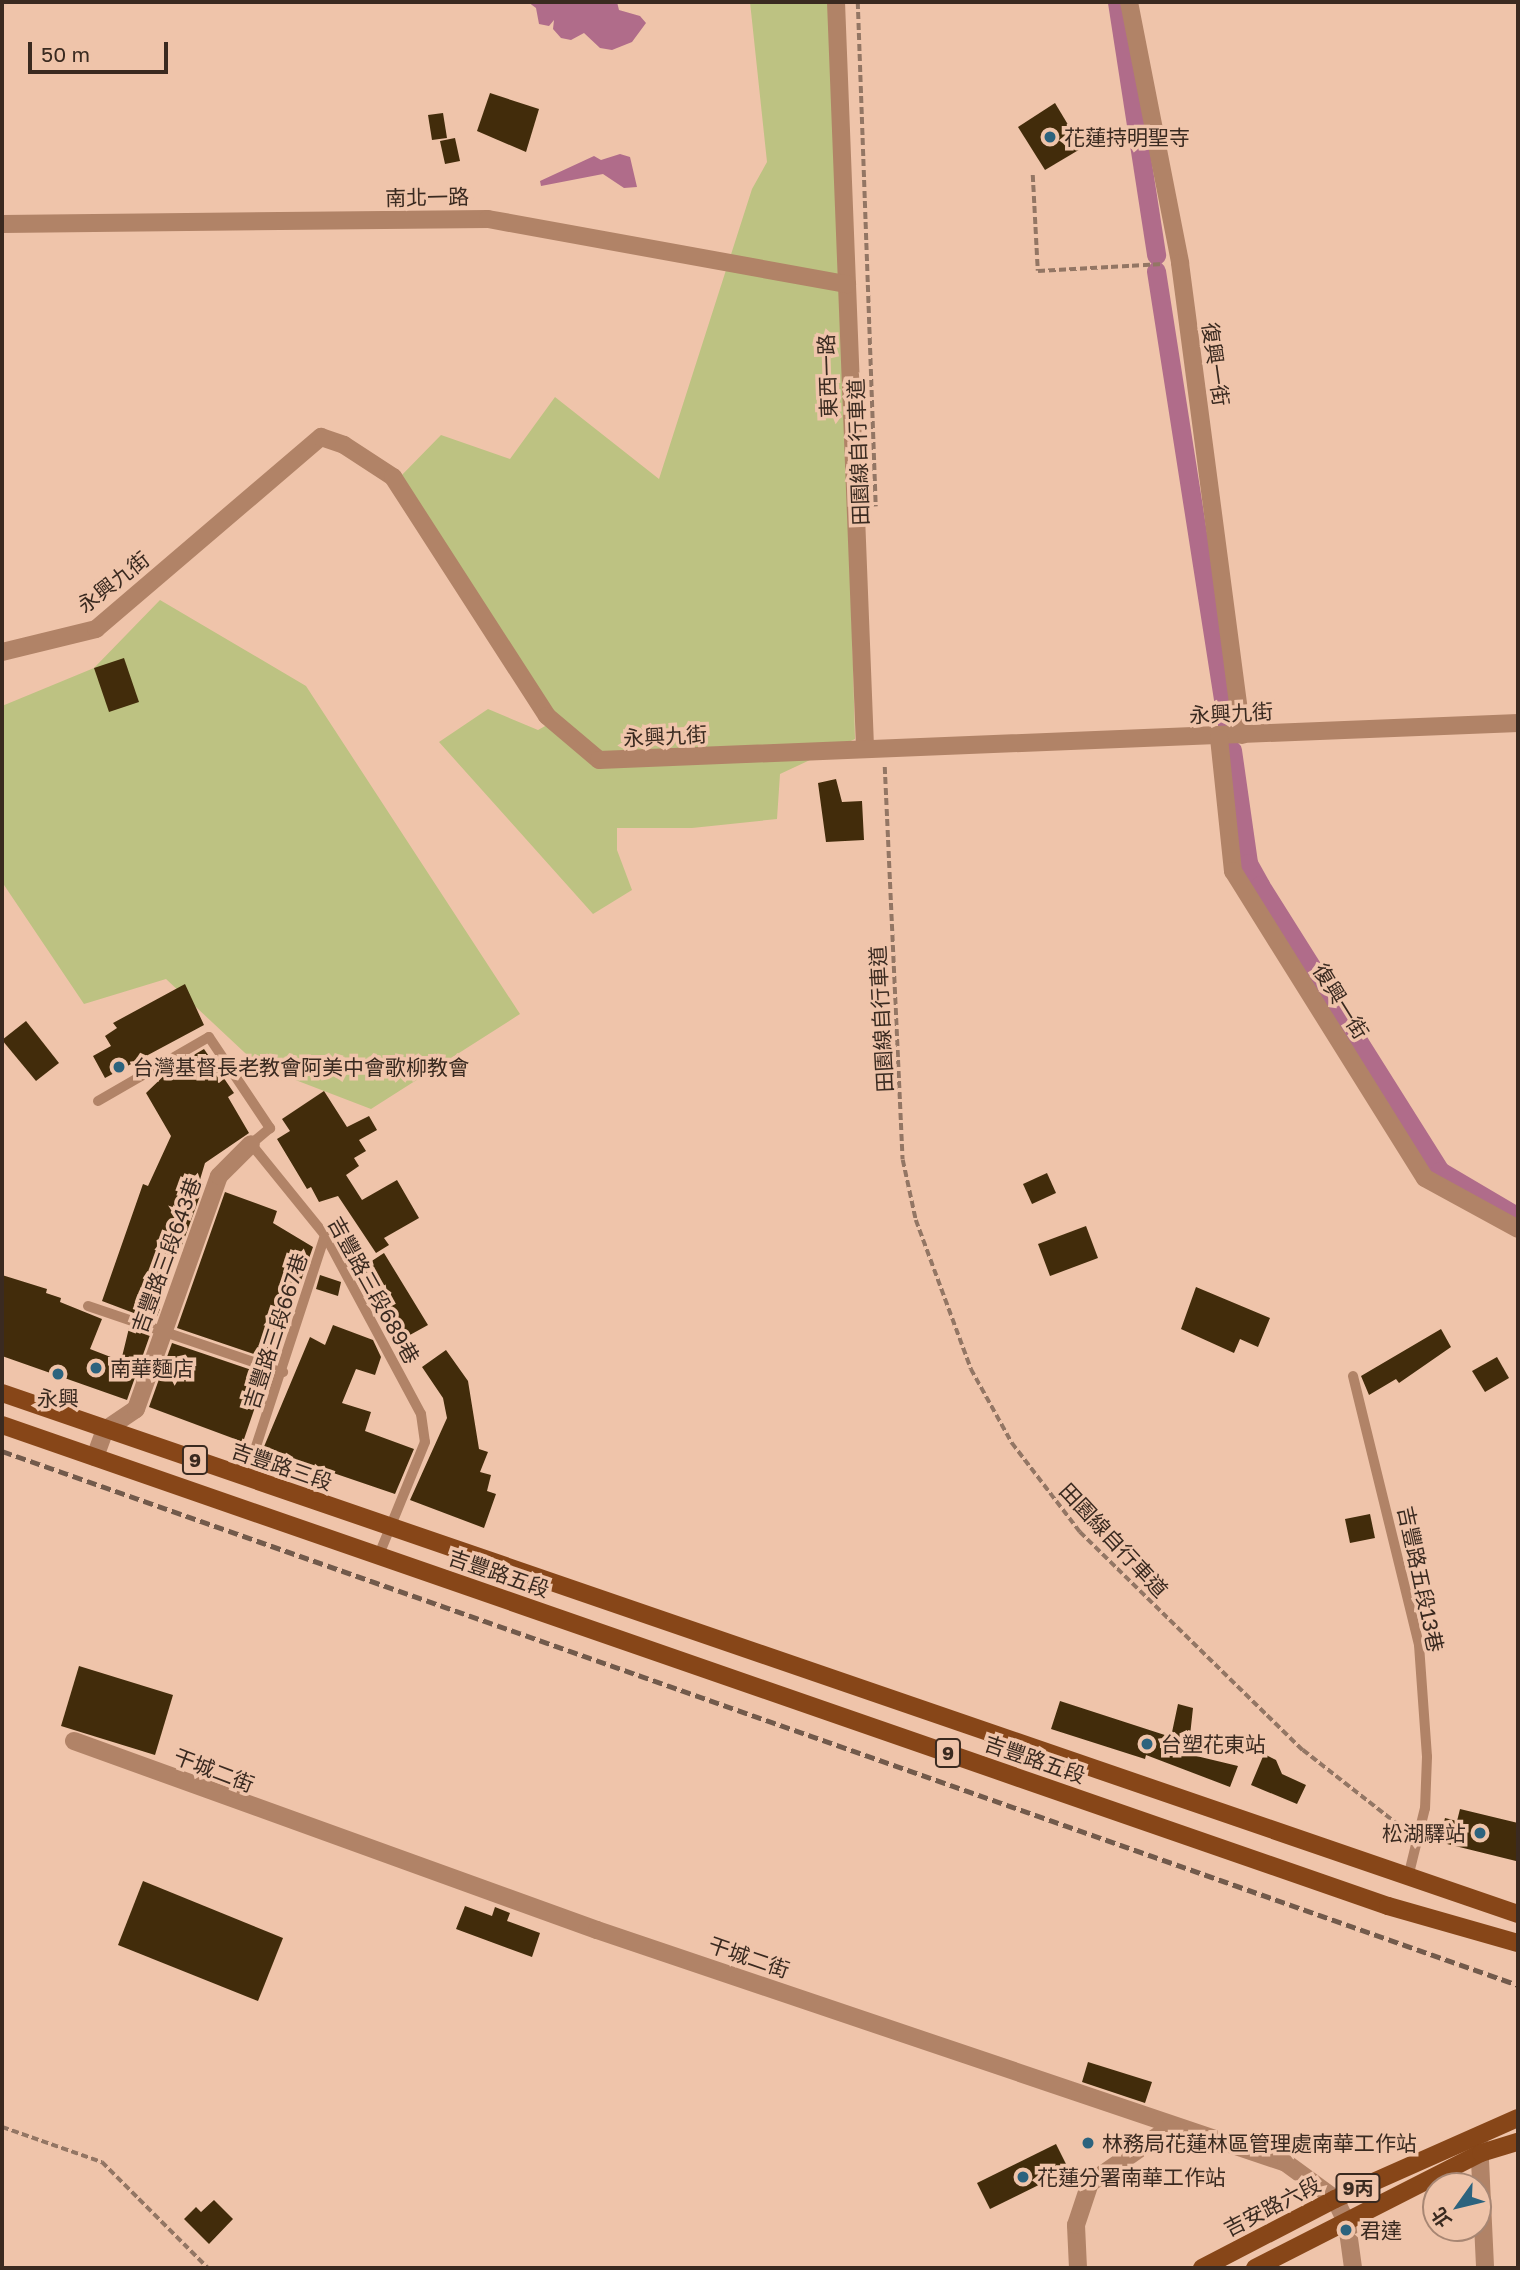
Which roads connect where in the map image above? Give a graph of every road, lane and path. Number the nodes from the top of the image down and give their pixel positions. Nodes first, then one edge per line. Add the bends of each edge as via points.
1 (836, 2) edge
2 (858, 2) edge
3 (1129, 2) edge
4 (1033, 175) dead end
5 (2, 224) edge
6 (1180, 263) junction
7 (846, 284) junction
8 (876, 512) dead end
9 (2, 652) edge
10 (1518, 723) edge
11 (1242, 735) junction
12 (1219, 738) junction
13 (884, 747) junction
14 (865, 748) junction
15 (98, 1101) dead end
16 (251, 1144) junction
17 (1518, 1229) edge
18 (326, 1235) junction
19 (88, 1306) dead end
20 (162, 1332) junction
21 (284, 1372) junction
22 (1353, 1376) dead end
23 (2, 1393) edge
24 (2, 1425) edge
25 (105, 1430) junction
26 (95, 1457) junction
27 (246, 1477) junction
28 (388, 1527) junction
29 (379, 1555) junction
30 (74, 1741) dead end
31 (1418, 1840) junction
32 (1408, 1877) junction
33 (1518, 1914) edge
34 (1518, 1943) edge
35 (1518, 2118) edge
36 (1171, 2126) junction
37 (2, 2127) edge
38 (1479, 2132) junction
39 (1518, 2142) edge
40 (1481, 2153) junction
41 (1335, 2199) junction
42 (1347, 2224) junction
43 (208, 2268) edge
44 (1078, 2268) edge
45 (1202, 2268) edge
46 (1255, 2268) edge
47 (1353, 2268) edge
48 (1485, 2268) edge

1 - 7 street, 東西一路
2 - 8 path, 田園線自行車道
3 - 6 street, 復興一街
4 - 6 path via 1038,271
5 - 7 street, 南北一路 via 488,219
6 - 11 street, 復興一街
7 - 14 street, 東西一路
9 - 14 street, 永興九街 via 96,629 321,437 344,444 393,477 547,716 599,760
10 - 11 street, 永興九街
11 - 12 street, 永興九街
12 - 13 street, 永興九街
12 - 17 street, 復興一街 via 1233,871 1425,1178
13 - 14 street, 永興九街
13 - 31 path, 田園線自行車道 via 903,1160 916,1220 971,1369 1012,1443 1080,1532 1303,1750
15 - 16 lane via 209,1037 270,1128
16 - 18 lane, 吉豐路三段689巷
16 - 20 street, 吉豐路三段643巷 via 219,1176
18 - 21 lane, 吉豐路三段667巷
18 - 28 lane, 吉豐路三段689巷 via 421,1414 425,1442
19 - 20 lane
20 - 21 lane
20 - 25 street, 吉豐路三段643巷 via 136,1409
21 - 27 lane, 吉豐路三段667巷
22 - 31 lane, 吉豐路五段13巷 via 1419,1645 1427,1757
23 - 25 main road, 吉豐路三段 / 9
24 - 26 main road, 9
25 - 26 street
25 - 27 main road, 吉豐路三段 / 9
26 - 29 main road, 9
27 - 28 main road, 吉豐路三段 / 9
28 - 29 lane, 吉豐路三段689巷
28 - 32 main road, 吉豐路五段 / 9
29 - 34 main road, 吉豐路五段 / 9 via 1388,1906
30 - 36 street, 干城二街 via 305,1828
31 - 32 lane, 吉豐路五段13巷
32 - 33 main road, 吉豐路五段 / 9
35 - 38 main road, 吉安路六段 / 9丙
36 - 41 street, 干城二街 via 1286,2163
36 - 44 street via 1090,2183 1076,2225
37 - 43 path via 102,2162
38 - 40 street
38 - 41 main road, 吉安路六段 / 9丙
39 - 40 main road, 9丙
40 - 42 main road, 9丙
40 - 48 street
41 - 42 street, 干城二街
41 - 45 main road, 吉安路六段 / 9丙
42 - 46 main road, 9丙
42 - 47 street, 干城二街

